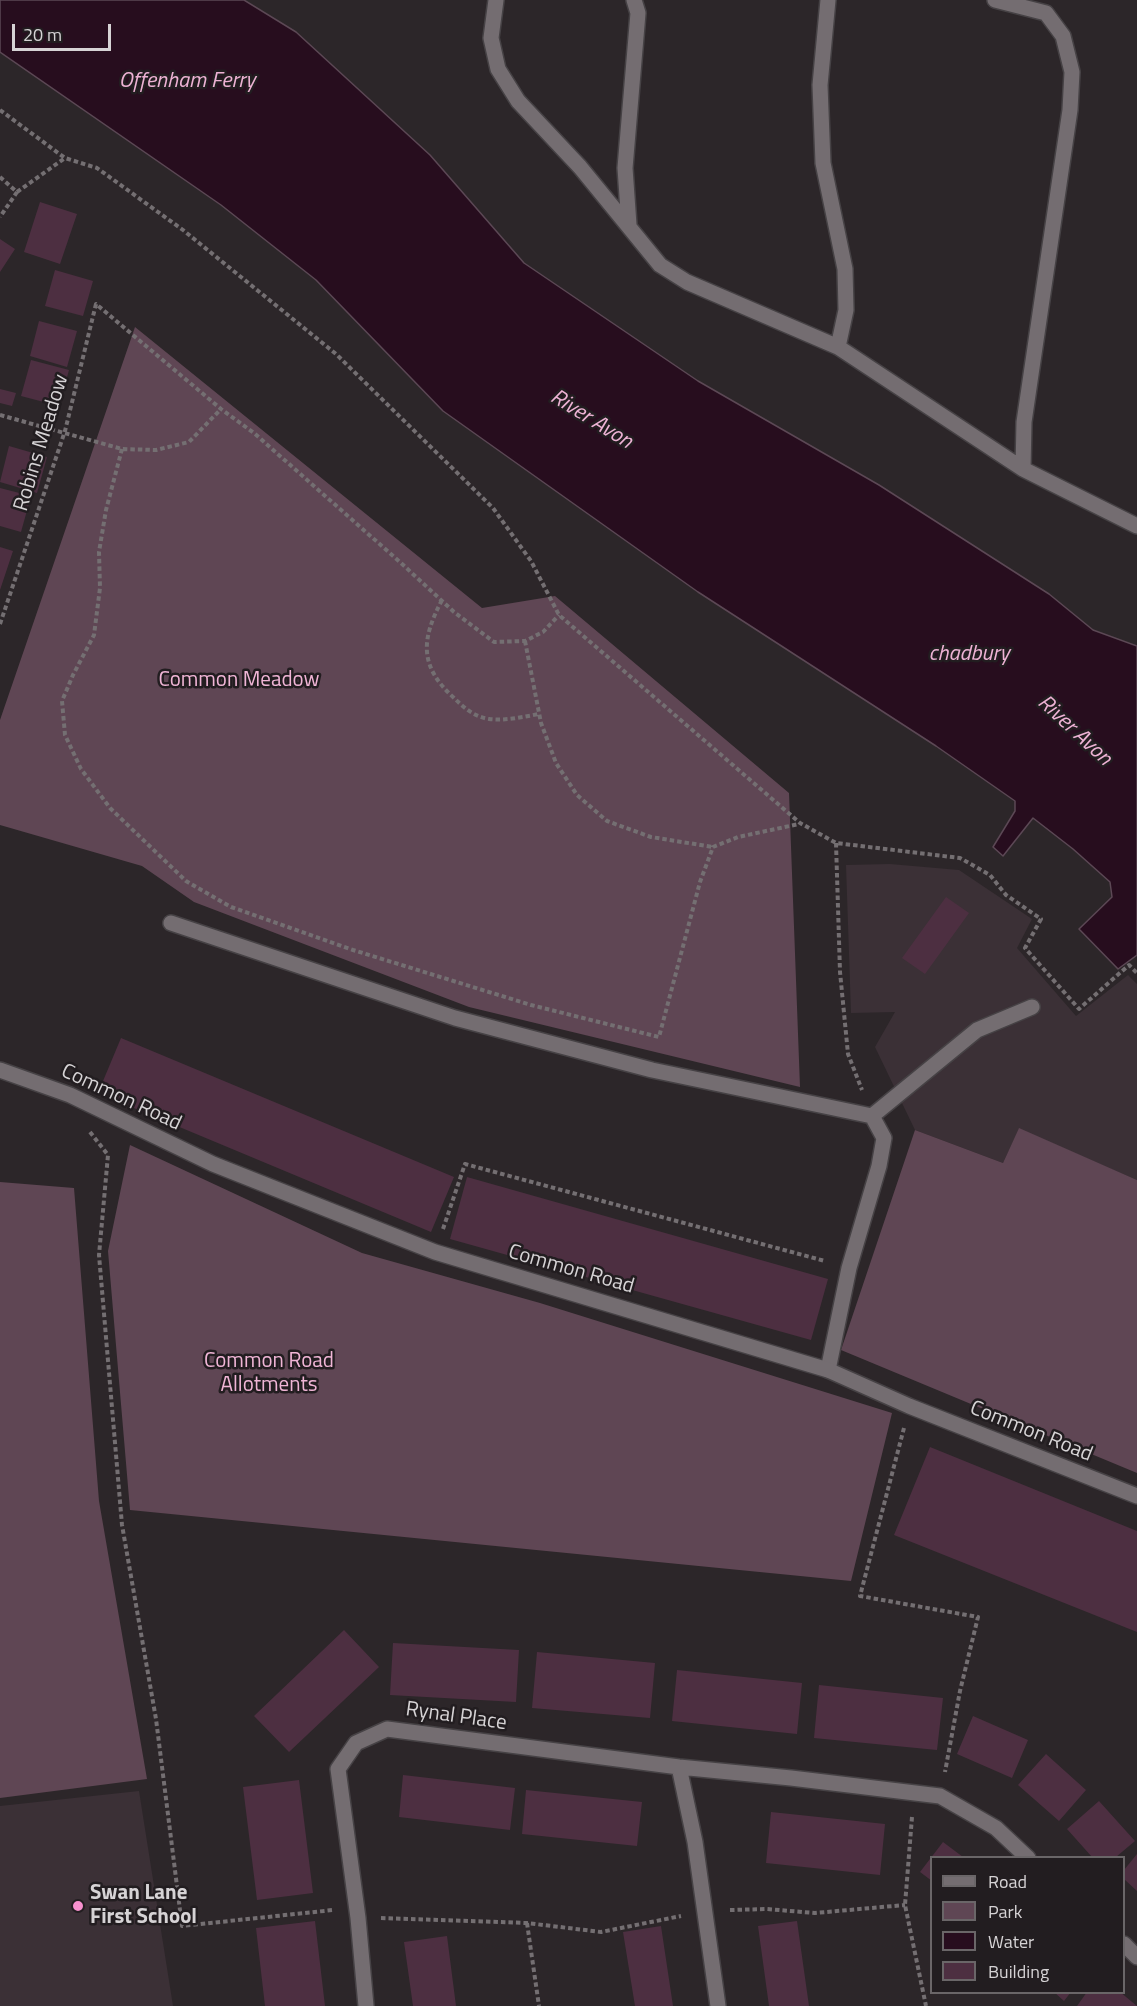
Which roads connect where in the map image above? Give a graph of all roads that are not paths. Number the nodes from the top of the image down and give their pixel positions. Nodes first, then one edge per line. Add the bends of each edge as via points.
1 (496, 0) edge
2 (634, 0) edge
3 (828, 0) edge
4 (995, 0) edge
5 (629, 225) junction
6 (838, 346) junction
7 (1023, 469) junction
8 (1137, 526) edge
9 (171, 923) dead end
10 (1032, 1007) dead end
11 (0, 1070) edge
12 (872, 1116) junction
13 (828, 1370) junction
14 (1137, 1496) edge
15 (678, 1767) junction
16 (1027, 1856) edge
17 (1125, 1945) edge
18 (1137, 1957) edge
19 (366, 2006) edge
20 (718, 2006) edge

1 - 5 street via 491,38 498,69 518,100
2 - 5 street via 638,13 625,168
3 - 6 street via 820,85 823,163 844,269 846,310
4 - 7 street via 1046,13 1064,36 1072,72 1070,110 1024,422
5 - 6 street via 660,264 687,282
6 - 7 street
7 - 8 street
9 - 12 street via 455,1018 652,1070
10 - 12 street via 977,1030
11 - 13 street, Common Road via 70,1095 213,1164 435,1252
12 - 13 street via 884,1137 879,1166 849,1268
13 - 14 street, Common Road
15 - 16 street, Rynal Place via 940,1796 996,1828
15 - 19 street, Rynal Place via 387,1729 356,1743 338,1769
15 - 20 street via 695,1842
17 - 18 street

